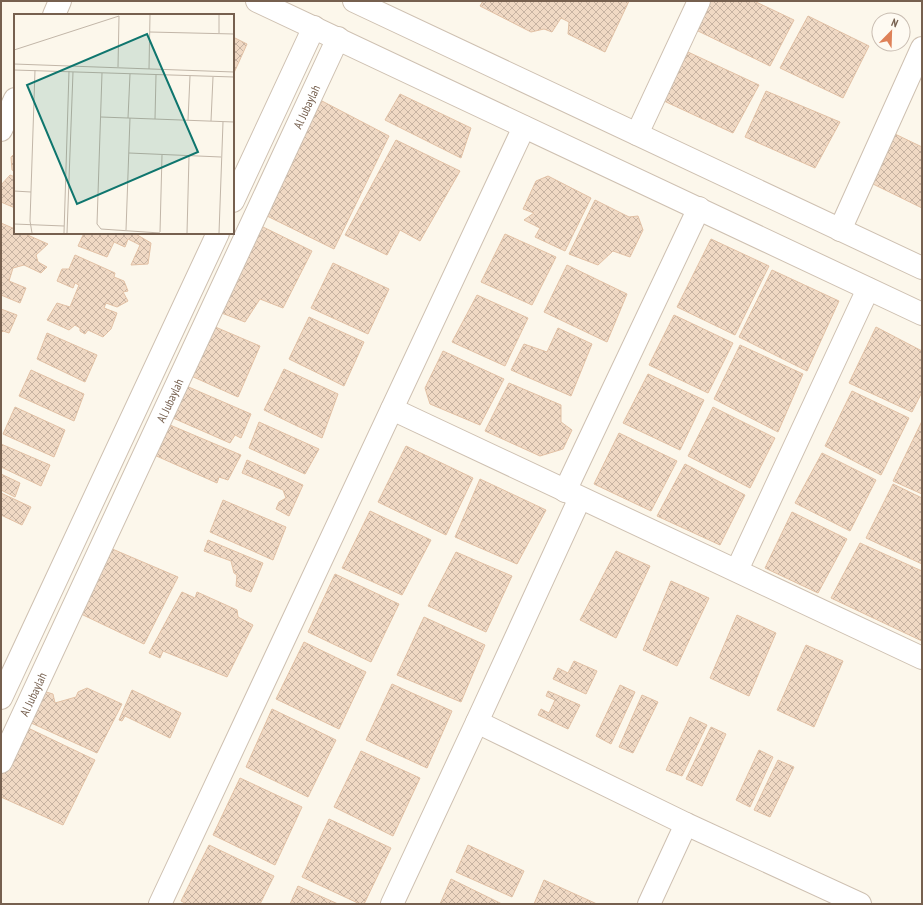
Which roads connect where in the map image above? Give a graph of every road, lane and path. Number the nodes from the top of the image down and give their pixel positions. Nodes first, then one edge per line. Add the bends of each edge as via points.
1 (60, 1) edge
2 (257, 1) edge
3 (354, 1) edge
4 (699, 1) edge
5 (54, 14) edge
6 (314, 27) junction
7 (338, 38) junction
8 (922, 48) edge
9 (14, 101) edge
10 (524, 126) junction
11 (1, 130) edge
12 (637, 134) junction
13 (234, 199) edge
14 (699, 208) junction
15 (840, 230) junction
16 (218, 234) edge
17 (922, 268) edge
18 (868, 289) junction
19 (922, 314) edge
20 (392, 409) junction
21 (572, 495) junction
22 (737, 570) junction
23 (922, 658) edge
24 (1, 698) edge
25 (477, 722) junction
26 (1, 762) edge
27 (686, 824) junction
28 (160, 904) edge
29 (392, 904) edge
30 (649, 904) edge
31 (858, 904) edge

1 - 5 street
2 - 6 street
3 - 12 street
4 - 12 street
6 - 7 street
6 - 13 street
7 - 10 street
7 - 26 street, Al Jubaylah
8 - 15 street
9 - 11 street
10 - 14 street
10 - 20 street
12 - 15 street
14 - 18 street
14 - 21 street
15 - 17 street
16 - 24 street
18 - 19 street
18 - 22 street
20 - 21 street
20 - 28 street
21 - 22 street
21 - 25 street
22 - 23 street
25 - 27 street
25 - 29 street
27 - 30 street
27 - 31 street

